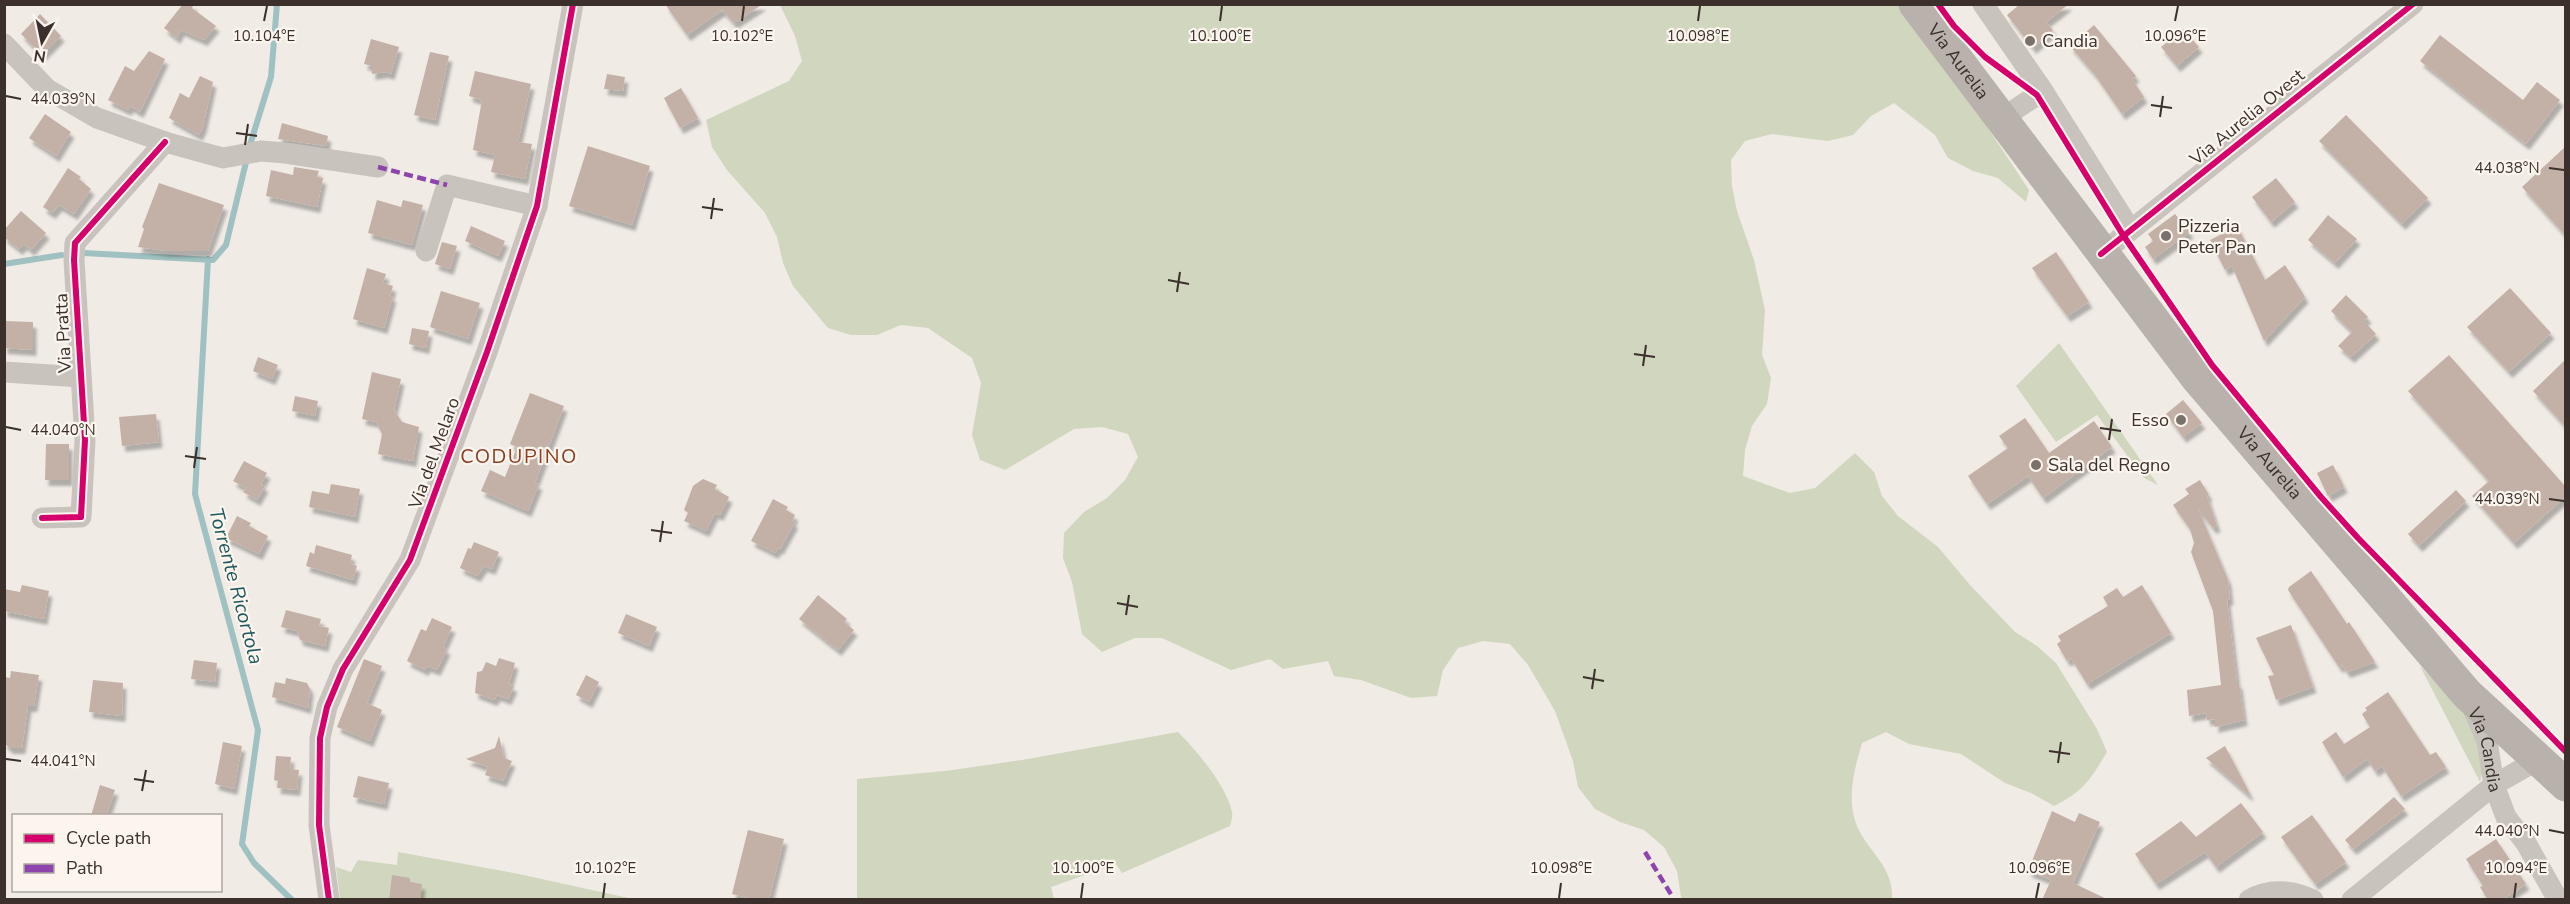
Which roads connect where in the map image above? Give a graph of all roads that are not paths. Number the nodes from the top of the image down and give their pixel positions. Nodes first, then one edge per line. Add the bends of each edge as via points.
1 (573, 4) edge
2 (1915, 4) edge
3 (1983, 4) edge
4 (2413, 4) edge
5 (4, 44) edge
6 (2043, 92) junction
7 (2001, 119) junction
8 (165, 142) junction
9 (378, 167) dead end
10 (537, 206) junction
11 (2130, 230) junction
12 (426, 251) dead end
13 (2101, 254) junction
14 (4, 372) edge
15 (81, 377) junction
16 (42, 518) dead end
17 (2467, 694) junction
18 (2539, 759) junction
19 (2494, 785) junction
20 (2565, 785) edge
21 (2277, 895) edge
22 (329, 900) edge
23 (2249, 900) edge
24 (2313, 900) edge
25 (2352, 900) edge
26 (2558, 900) edge

1 - 10 street, Via del Melaro
2 - 7 main road, Via Aurelia
3 - 6 street
4 - 11 street, Via Aurelia Ovest
5 - 8 street via 47,89 97,118
6 - 7 street, Via Aurelia
6 - 11 street
7 - 13 main road, Via Aurelia
8 - 9 street via 223,158 261,151
8 - 15 street, Via Pratta via 75,243
10 - 12 street via 447,185
10 - 22 street, Via del Melaro via 410,560 343,669 327,707 320,738 319,825
11 - 13 street, Via Aurelia Ovest
13 - 17 main road, Via Aurelia via 2197,378
14 - 15 street, Via Pratta
15 - 16 street, Via Pratta via 85,440 81,518
17 - 18 main road, Via Aurelia
17 - 19 street, Via Candia via 2487,741
18 - 19 street
18 - 20 main road, Via Aurelia
19 - 25 street
19 - 26 street, Via Candia via 2506,817 2526,843
21 - 23 street via 2262,892
21 - 24 street

